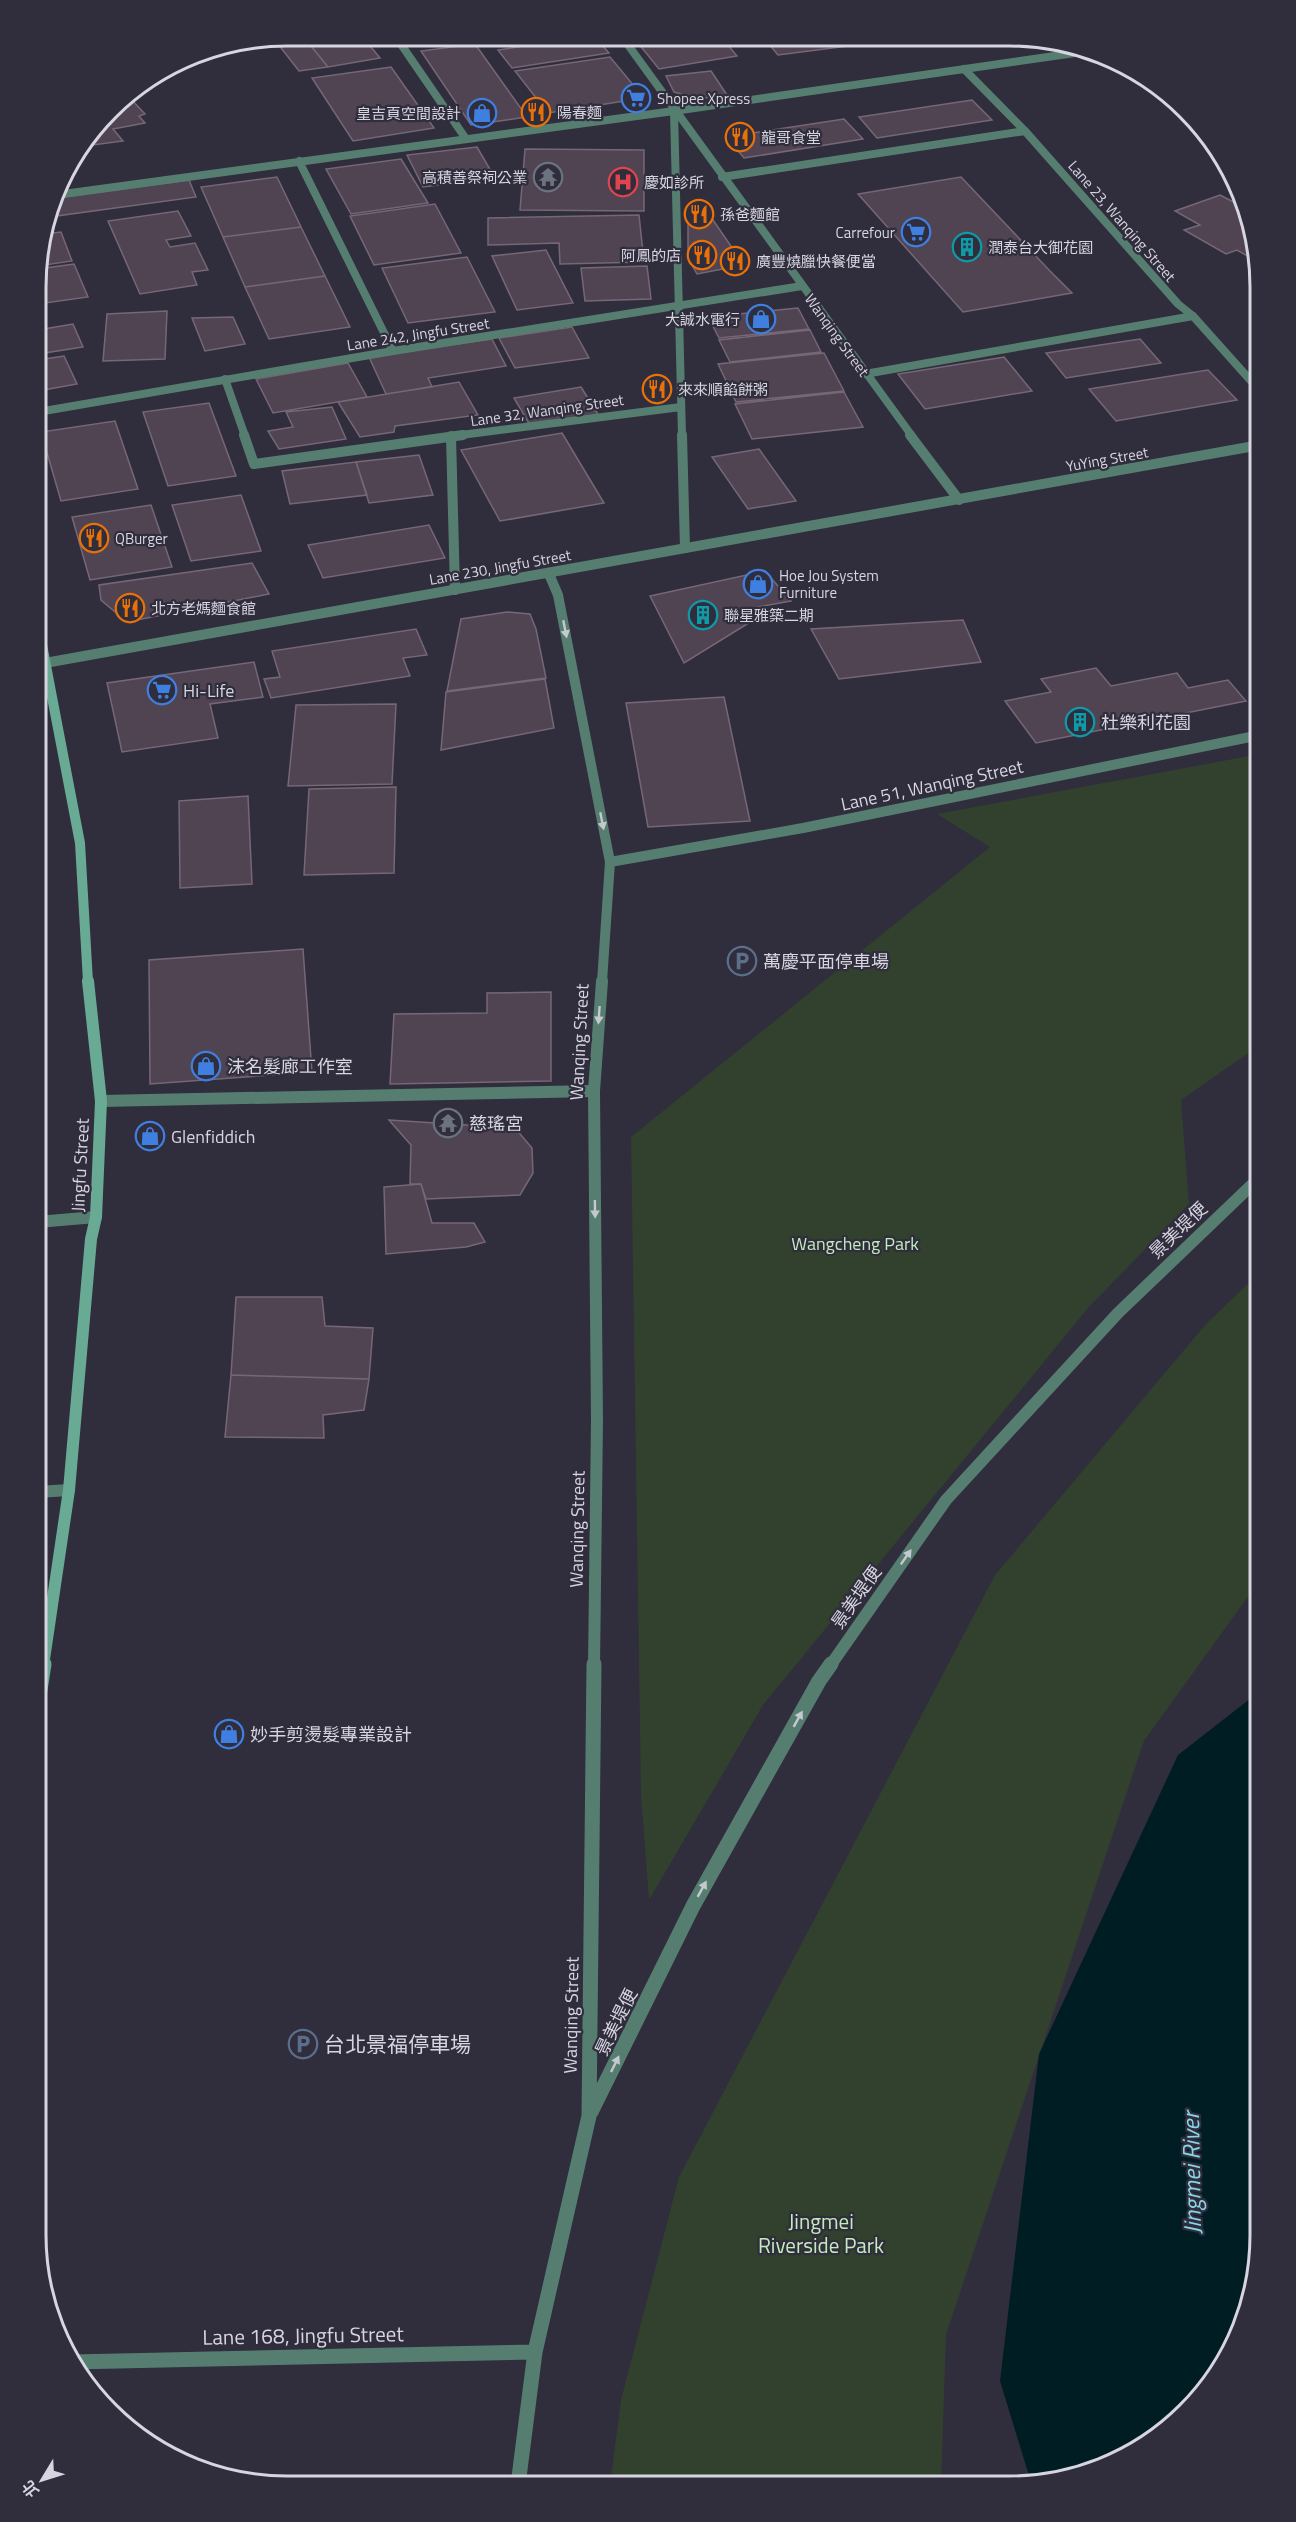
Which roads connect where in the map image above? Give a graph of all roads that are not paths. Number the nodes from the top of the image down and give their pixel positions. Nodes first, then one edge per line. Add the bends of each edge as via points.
1 (402, 46) edge
2 (628, 46) edge
3 (1068, 54) edge
4 (964, 69) junction
5 (674, 111) junction
6 (1025, 131) junction
7 (466, 140) junction
8 (299, 161) junction
9 (722, 177) junction
10 (66, 194) edge
11 (802, 286) junction
12 (679, 308) junction
13 (1193, 316) junction
14 (393, 351) junction
15 (865, 374) junction
16 (225, 379) junction
17 (1250, 380) edge
18 (681, 407) junction
19 (46, 411) edge
20 (452, 436) junction
21 (1250, 448) edge
22 (959, 500) junction
23 (686, 548) junction
24 (549, 573) junction
25 (455, 590) junction
26 (46, 663) edge
27 (46, 668) edge
28 (1250, 737) edge
29 (610, 862) junction
30 (594, 1091) junction
31 (101, 1101) junction
32 (1250, 1187) edge
33 (96, 1217) junction
34 (46, 1221) edge
35 (69, 1490) junction
36 (46, 1491) edge
37 (46, 1616) edge
38 (589, 2116) junction
39 (535, 2352) junction
40 (83, 2362) edge
41 (519, 2476) edge

1 - 7 street
2 - 5 street, Wanqing Street
3 - 4 street
4 - 5 street
4 - 6 street, Lane 23, Wanqing Street
5 - 7 street
5 - 9 street, Wanqing Street
5 - 12 street
6 - 9 street
6 - 13 street, Lane 23, Wanqing Street via 1178,304
7 - 8 street
8 - 10 street
8 - 14 street
9 - 11 street, Wanqing Street
11 - 12 street, Lane 242, Jingfu Street
11 - 15 street, Wanqing Street
12 - 14 street, Lane 242, Jingfu Street
12 - 18 street
13 - 15 street
13 - 17 street, Lane 23, Wanqing Street
14 - 16 street, Lane 242, Jingfu Street
15 - 22 street, Wanqing Street
16 - 19 street, Lane 242, Jingfu Street
16 - 20 street, Lane 32, Wanqing Street via 254,464
18 - 20 street, Lane 32, Wanqing Street
18 - 23 street
20 - 25 street, Lane 32, Wanqing Street
21 - 22 street, YuYing Street
22 - 23 street, Lane 230, Jingfu Street
23 - 24 street, Lane 230, Jingfu Street
24 - 25 street, Lane 230, Jingfu Street
24 -> 29 street, Wanqing Street via 558,595
25 - 26 street, Lane 230, Jingfu Street
27 - 31 street, Jingfu Street via 80,843 85,951
28 - 29 street, Lane 51, Wanqing Street via 803,828
29 -> 30 street, Wanqing Street
30 - 31 street
30 -> 38 street, Wanqing Street via 597,1420
31 - 33 street, Jingfu Street
38 -> 32 street, 景美堤便 via 693,1906 819,1681 940,1509 1118,1313
33 - 34 street
33 - 35 street, Jingfu Street
35 - 36 street
35 - 37 street, Jingfu Street
38 - 39 street, Wanqing Street
39 - 40 street, Lane 168, Jingfu Street
39 - 41 street, Wanqing Street

